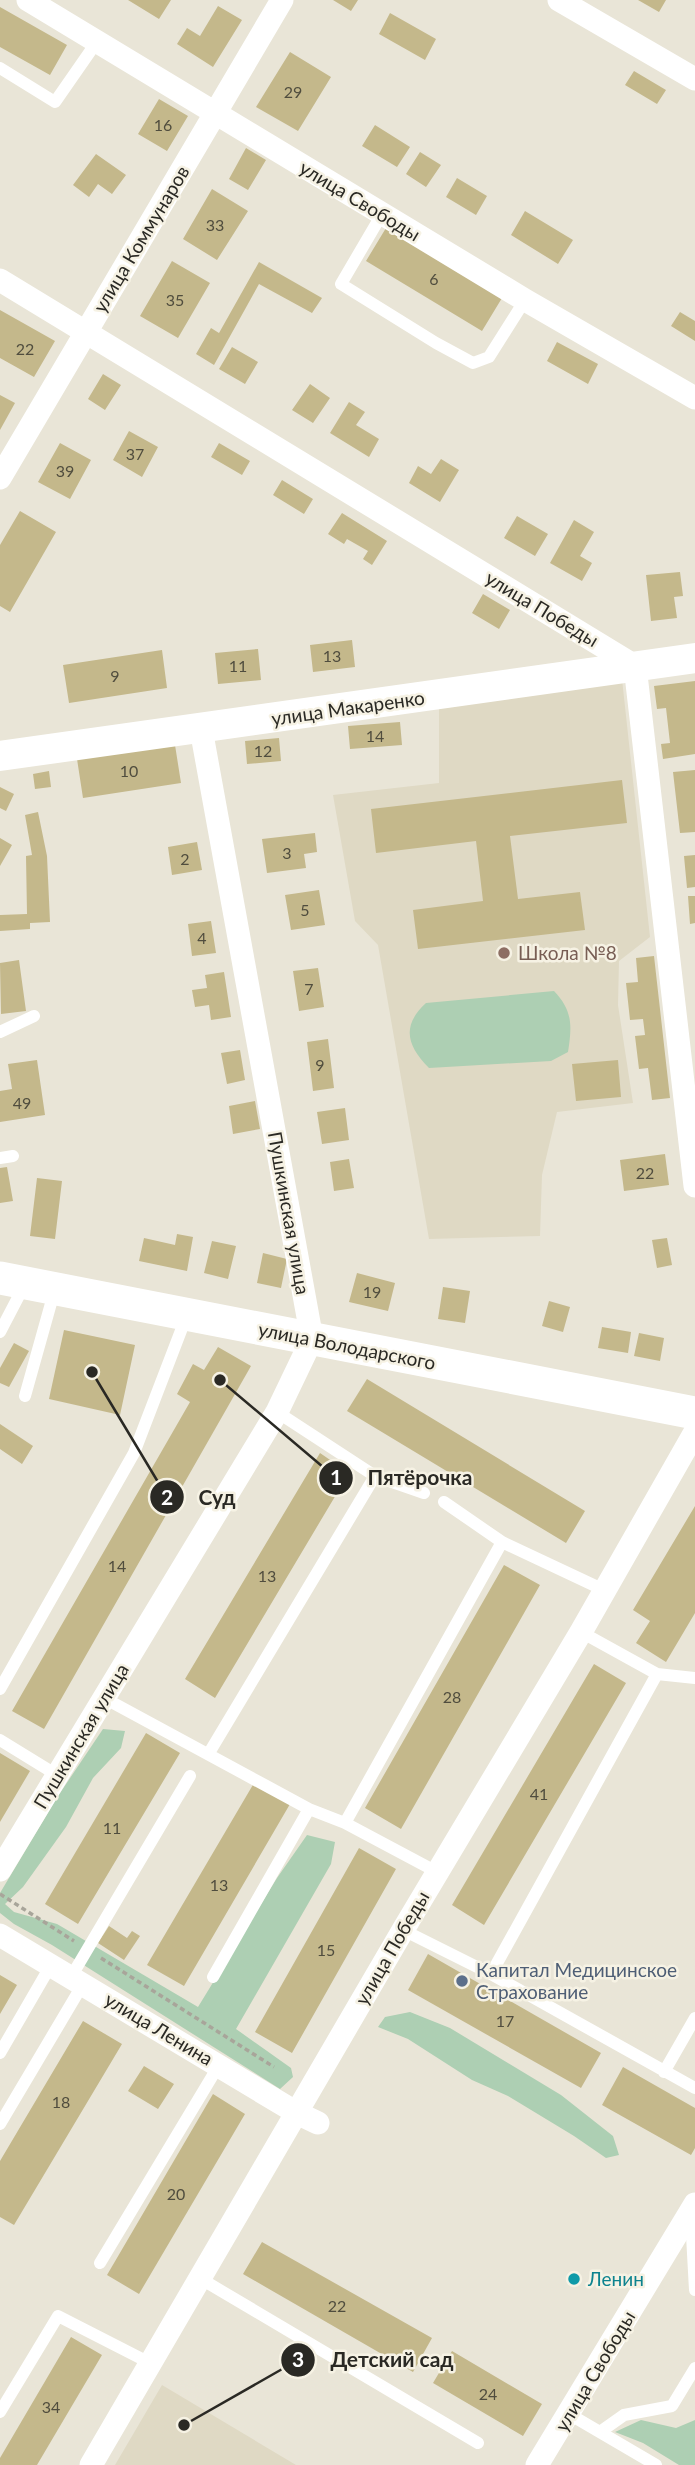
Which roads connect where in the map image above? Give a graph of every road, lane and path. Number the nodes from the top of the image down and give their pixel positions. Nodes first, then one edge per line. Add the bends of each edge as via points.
1 (28, 0) edge
2 (282, 0) edge
3 (559, 0) edge
4 (96, 43) junction
5 (0, 68) edge
6 (695, 79) edge
7 (216, 113) junction
8 (382, 214) junction
9 (0, 280) edge
10 (525, 300) junction
11 (87, 331) junction
12 (695, 398) edge
13 (0, 478) edge
14 (695, 659) edge
15 (635, 666) junction
16 (201, 729) junction
17 (0, 756) edge
18 (34, 1016) dead end
19 (0, 1032) edge
20 (695, 1186) edge
21 (27, 1283) edge
22 (187, 1315) junction
23 (0, 1332) edge
24 (312, 1339) junction
25 (25, 1396) dead end
26 (277, 1412) junction
27 (695, 1413) edge
28 (695, 1432) edge
29 (375, 1476) junction
30 (424, 1493) dead end
31 (444, 1502) dead end
32 (502, 1542) junction
33 (604, 1590) junction
34 (581, 1632) junction
35 (657, 1674) junction
36 (694, 1677) edge
37 (0, 1689) edge
38 (104, 1698) junction
39 (0, 1740) edge
40 (209, 1753) junction
41 (57, 1775) junction
42 (190, 1776) dead end
43 (309, 1809) junction
44 (345, 1823) junction
45 (0, 1870) edge
46 (437, 1872) junction
47 (0, 1894) edge
48 (403, 1930) junction
49 (0, 1935) edge
50 (88, 1950) junction
51 (51, 1965) junction
52 (491, 1974) junction
53 (213, 1977) dead end
54 (77, 1980) junction
55 (695, 2018) edge
56 (0, 2053) edge
57 (219, 2065) junction
58 (274, 2067) dead end
59 (664, 2072) junction
60 (695, 2088) edge
61 (307, 2118) junction
62 (0, 2124) edge
63 (693, 2207) edge
64 (100, 2263) dead end
65 (201, 2279) junction
66 (695, 2290) edge
67 (150, 2363) junction
68 (695, 2368) edge
69 (0, 2412) edge
70 (569, 2414) junction
71 (600, 2432) junction
72 (478, 2443) dead end
73 (90, 2465) edge
74 (537, 2465) edge
75 (656, 2465) edge

1 - 4 street, улица Свободы
2 - 7 street, улица Коммунаров
3 - 6 street
4 - 5 lane via 55,102
4 - 7 street, улица Свободы
7 - 8 street, улица Свободы
7 - 11 street, улица Коммунаров
8 - 10 street, улица Свободы
8 - 10 lane via 341,284 436,343 473,363 489,357
9 - 11 street, улица Победы
10 - 12 street, улица Свободы
11 - 13 street, улица Коммунаров
11 - 15 street, улица Победы
14 - 15 street, улица Макаренко
15 - 16 street, улица Макаренко
15 - 20 street
16 - 17 street, улица Макаренко
16 - 24 street, Пушкинская улица
18 - 19 lane
21 - 22 main road, улица Володарского
21 - 23 lane
21 - 25 lane
22 - 24 main road, улица Володарского
22 - 37 lane via 134,1453
24 - 26 street, Пушкинская улица
24 - 27 main road, улица Володарского
26 - 29 lane
26 - 38 street, Пушкинская улица
28 - 33 street, улица Победы
29 - 30 lane
29 - 40 lane
31 - 32 lane
32 - 33 lane
32 - 44 lane
33 - 34 street, улица Победы
34 - 35 lane
34 - 46 street, улица Победы
35 - 36 lane
35 - 52 lane
38 - 40 lane
38 - 41 street, Пушкинская улица
39 - 41 lane
40 - 43 lane
41 - 45 street, Пушкинская улица
42 - 50 lane
43 - 44 lane
43 - 53 lane
44 - 46 lane
46 - 48 street, улица Победы
47 - 50 path
48 - 52 lane
48 - 61 street, улица Победы
49 - 51 street, улица Ленина
50 - 54 lane
50 - 58 path
51 - 54 street, улица Ленина
51 - 56 lane
52 - 59 lane
54 - 57 street, улица Ленина
54 - 62 lane
55 - 59 lane
57 - 61 street, улица Ленина
57 - 64 lane
59 - 60 lane
61 - 65 street, улица Победы
63 - 66 lane
63 - 70 street, улица Свободы
65 - 67 street, улица Победы
65 - 72 lane
67 - 69 lane via 58,2316
67 - 73 street, улица Победы
68 - 71 lane via 672,2406 624,2415
70 - 71 lane
70 - 74 street, улица Свободы
71 - 75 lane

